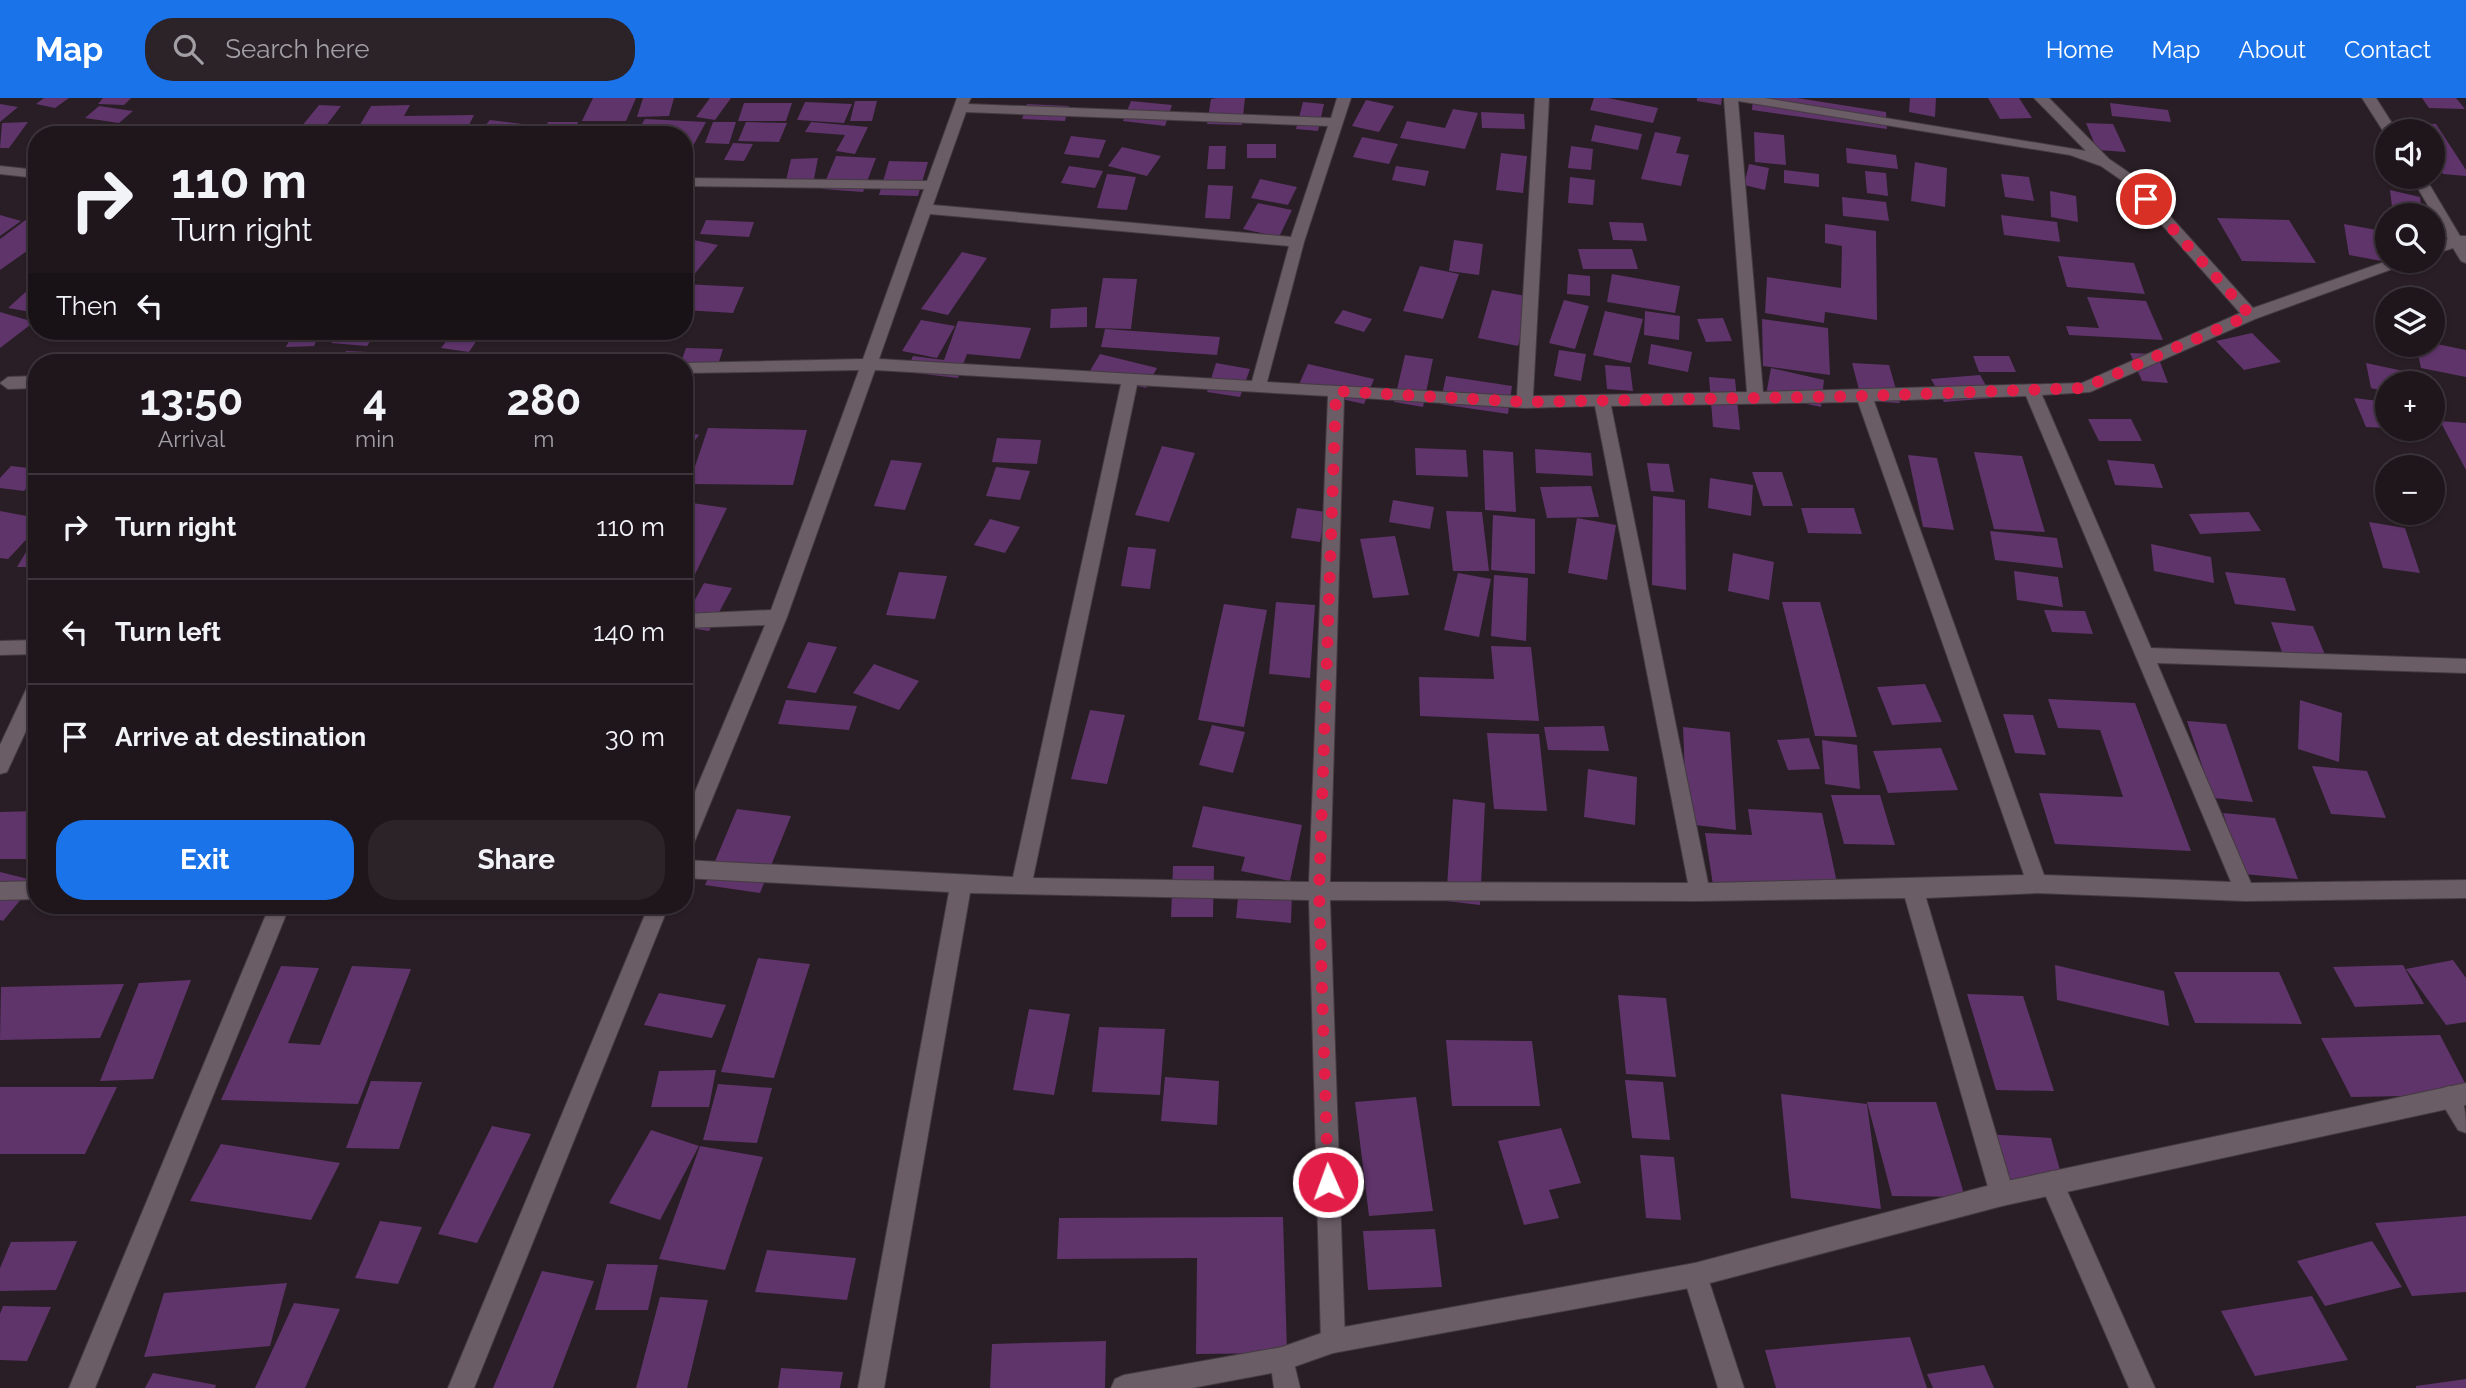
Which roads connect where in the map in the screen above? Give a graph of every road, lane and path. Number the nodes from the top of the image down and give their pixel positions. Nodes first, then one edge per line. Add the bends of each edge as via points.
1 (1344, 98) edge
2 (1542, 98) edge
3 (1731, 98) edge
4 (1740, 98) edge
5 (2041, 98) edge
6 (2369, 98) edge
7 (962, 103) edge
8 (2382, 119) edge
9 (1337, 122) junction
10 (2106, 163) junction
11 (0, 170) edge
12 (28, 173) edge
13 (693, 182) edge
14 (933, 185) junction
15 (2426, 189) edge
16 (925, 209) junction
17 (2462, 241) edge
18 (1297, 242) junction
19 (2445, 246) edge
20 (2466, 258) edge
21 (2375, 271) edge
22 (2250, 315) junction
23 (869, 364) junction
24 (693, 368) edge
25 (1130, 379) junction
26 (8, 383) dead end
27 (28, 383) edge
28 (1258, 386) junction
29 (2032, 390) junction
30 (1336, 391) junction
31 (1864, 396) junction
32 (1755, 398) junction
33 (1602, 399) junction
34 (1525, 402) junction
35 (778, 617) junction
36 (693, 621) edge
37 (28, 647) edge
38 (0, 648) edge
39 (2144, 655) junction
40 (2466, 666) edge
41 (28, 705) edge
42 (0, 766) edge
43 (693, 821) edge
44 (693, 869) edge
45 (961, 884) junction
46 (2036, 884) junction
47 (1021, 887) junction
48 (2466, 889) edge
49 (28, 890) edge
50 (1913, 890) junction
51 (0, 891) edge
52 (1319, 891) junction
53 (1700, 892) junction
54 (2245, 892) junction
55 (276, 914) edge
56 (655, 914) edge
57 (2458, 1095) edge
58 (2466, 1122) edge
59 (2052, 1183) junction
60 (2002, 1194) junction
61 (1695, 1275) junction
62 (1333, 1341) junction
63 (1282, 1359) junction
64 (82, 1388) edge
65 (461, 1388) edge
66 (871, 1388) edge
67 (1124, 1388) edge
68 (1287, 1388) edge
69 (1731, 1388) edge
70 (2142, 1388) edge

1 - 9 street
2 - 34 street
3 - 32 street
4 - 10 street via 2073,151
5 - 10 street
6 - 8 street
7 - 9 street
7 - 14 street
9 - 18 street
10 - 22 street via 2129,180
11 - 12 street
13 - 14 street
14 - 16 street
15 - 17 street
16 - 18 street
16 - 23 street
17 - 19 street
17 - 20 street
18 - 28 street
21 - 22 street
22 - 29 street via 2084,388
23 - 24 street
23 - 25 street
23 - 35 street
25 - 28 street
25 - 47 street
26 - 27 street
28 - 30 street
29 - 31 street
29 - 39 street
30 - 34 street
30 - 52 street
31 - 32 street
31 - 46 street
32 - 33 street
33 - 34 street
33 - 53 street
35 - 36 street
35 - 43 street
37 - 38 street
39 - 40 street
39 - 54 street
41 - 42 street
44 - 45 street
45 - 47 street
45 - 66 street
46 - 50 street
46 - 54 street
47 - 52 street
48 - 54 street
49 - 51 street
50 - 53 street
50 - 60 street
52 - 53 street
52 - 62 street
55 - 64 street
56 - 65 street
57 - 58 street
57 - 59 street
59 - 60 street
59 - 70 street
60 - 61 street
61 - 62 street
61 - 69 street
62 - 63 street
63 - 67 street
63 - 68 street

